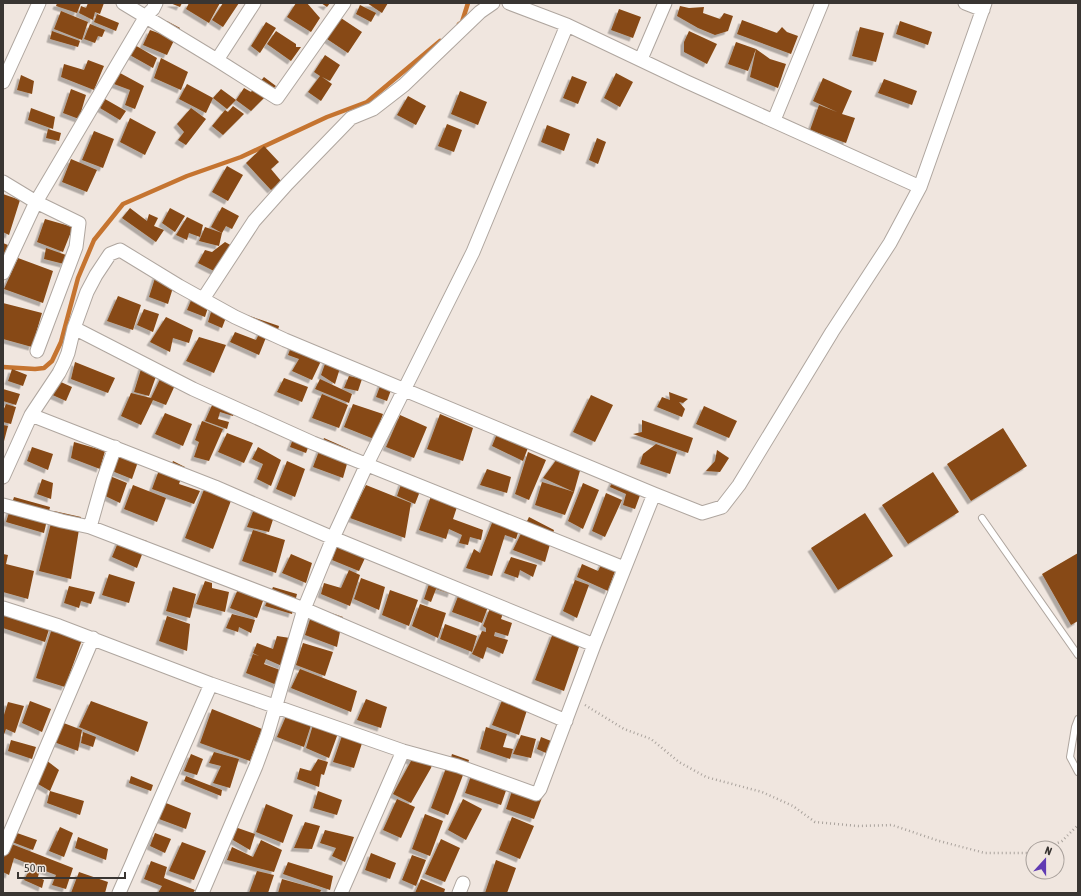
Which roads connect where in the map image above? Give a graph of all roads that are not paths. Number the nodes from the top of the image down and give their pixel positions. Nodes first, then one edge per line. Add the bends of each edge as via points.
1 (39, 3) edge
2 (124, 3) edge
3 (156, 3) edge
4 (254, 3) edge
5 (344, 3) edge
6 (493, 3) edge
7 (509, 3) edge
8 (665, 3) edge
9 (822, 3) edge
10 (965, 3) edge
11 (984, 6) edge
12 (534, 7) edge
13 (146, 16) junction
14 (567, 25) junction
15 (640, 59) junction
16 (217, 60) junction
17 (3, 82) edge
18 (774, 120) junction
19 (3, 182) edge
20 (920, 187) junction
21 (36, 202) junction
22 (3, 274) edge
23 (203, 299) junction
24 (74, 328) junction
25 (37, 351) dead end
26 (404, 390) junction
27 (30, 414) junction
28 (115, 447) junction
29 (367, 464) junction
30 (3, 476) edge
31 (654, 494) junction
32 (3, 504) edge
33 (982, 518) dead end
34 (90, 528) junction
35 (333, 538) junction
36 (624, 568) junction
37 (3, 608) edge
38 (304, 609) junction
39 (93, 638) junction
40 (594, 645) junction
41 (1078, 655) edge
42 (211, 684) junction
43 (276, 707) junction
44 (1078, 719) edge
45 (566, 721) junction
46 (403, 752) junction
47 (1078, 772) edge
48 (3, 849) edge
49 (119, 893) edge
50 (202, 893) edge
51 (341, 893) edge

1 - 17 street
2 - 13 street
3 - 13 street
4 - 16 street
5 - 16 street via 277,98
6 - 23 street via 480,12 404,85 373,108 351,118 323,146 254,221
7 - 12 street
8 - 15 street
9 - 18 street
10 - 11 street
11 - 20 street
12 - 14 street
13 - 16 street
13 - 21 street
14 - 15 street
14 - 26 street via 473,252
15 - 18 street
18 - 20 street
19 - 21 street
20 - 31 street via 890,243 832,332 739,485 722,507 702,513
21 - 22 street
21 - 25 street via 78,224 76,247
23 - 24 street via 120,250 110,254 96,275
23 - 26 street via 285,340
24 - 27 street via 68,353 59,373
24 - 29 street via 193,389 313,443
26 - 29 street
26 - 31 street
27 - 28 street
27 - 30 street
28 - 34 street
28 - 35 street
29 - 35 street
29 - 36 street
31 - 36 street
32 - 34 street
33 - 41 lane
34 - 38 street
35 - 38 street
35 - 40 street
36 - 40 street
37 - 39 street
38 - 43 street
38 - 45 street
39 - 42 street
39 - 48 street
40 - 45 street
42 - 43 street
42 - 49 street
43 - 46 street
43 - 50 street via 256,766
44 - 47 lane via 1070,757
45 - 46 street via 536,794 458,766
46 - 51 street

